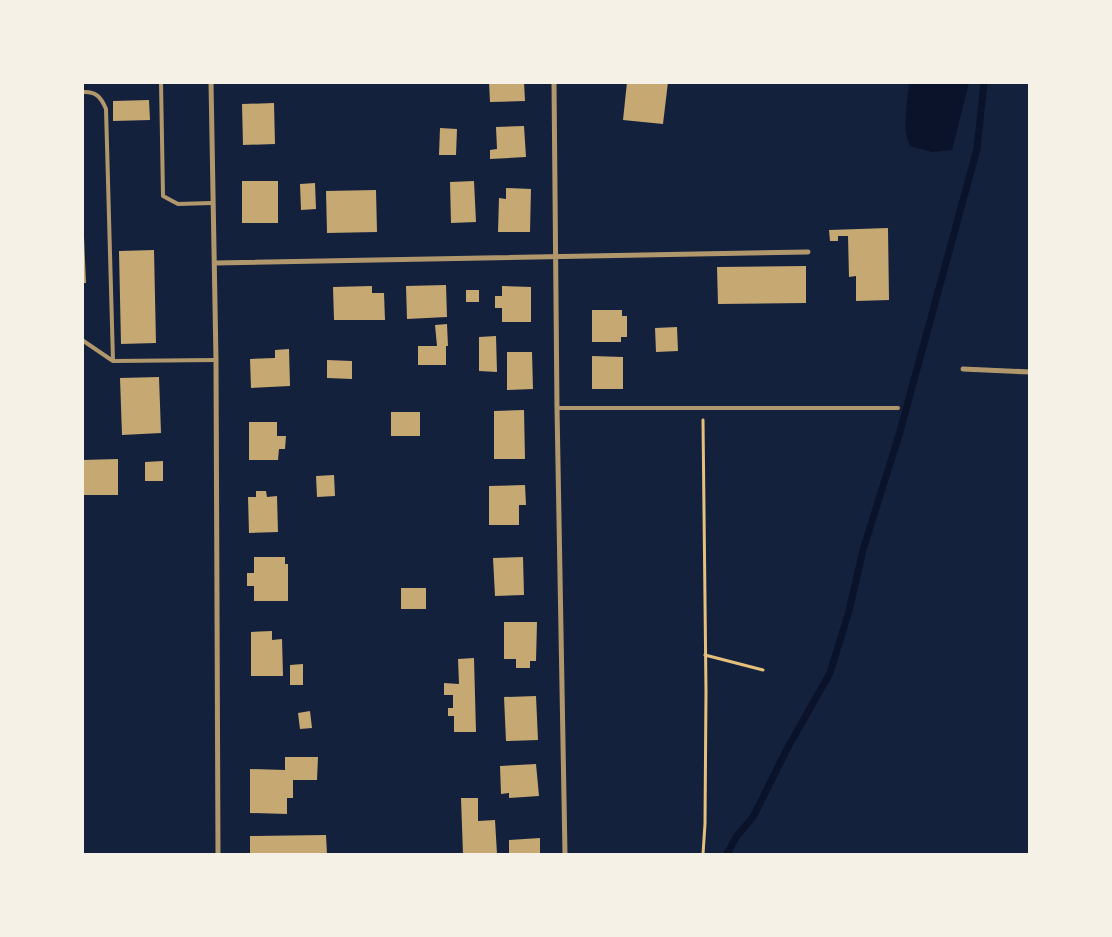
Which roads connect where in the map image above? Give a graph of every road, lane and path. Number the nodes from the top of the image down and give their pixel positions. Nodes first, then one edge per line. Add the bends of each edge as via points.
1 (161, 82) edge
2 (211, 82) edge
3 (554, 82) edge
4 (82, 92) edge
5 (212, 203) junction
6 (808, 252) dead end
7 (556, 258) junction
8 (215, 263) junction
9 (82, 340) edge
10 (216, 360) junction
11 (113, 361) junction
12 (963, 369) dead end
13 (1030, 372) edge
14 (557, 408) junction
15 (898, 408) dead end
16 (702, 409) junction
17 (705, 655) junction
18 (763, 670) dead end
19 (218, 854) edge
20 (565, 854) edge
21 (703, 854) edge

1 - 5 lane via 163,196 178,204
2 - 5 street
3 - 7 street
4 - 11 lane via 101,97 106,109
5 - 8 street
6 - 7 street
7 - 8 street
7 - 14 street
8 - 10 street
9 - 11 lane
10 - 11 lane
10 - 19 street
12 - 13 street
14 - 16 lane
14 - 20 street
15 - 16 lane
16 - 17 path
17 - 18 path
17 - 21 path

